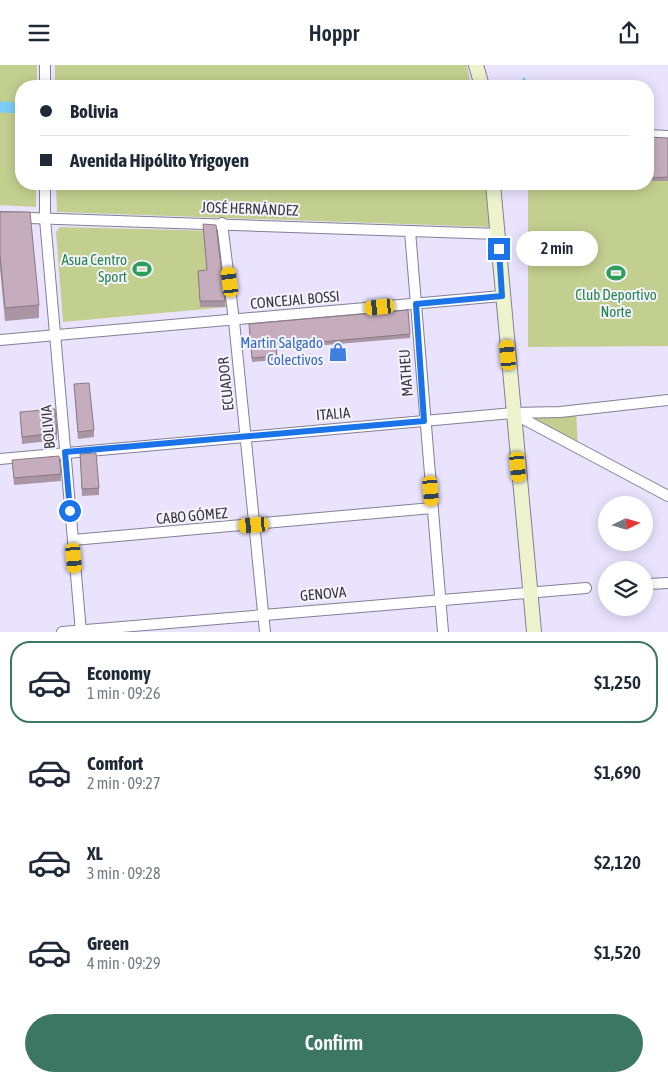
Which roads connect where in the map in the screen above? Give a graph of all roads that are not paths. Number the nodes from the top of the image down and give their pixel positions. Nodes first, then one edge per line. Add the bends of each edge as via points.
1 (45, 65) edge
2 (476, 65) edge
3 (486, 65) edge
4 (45, 80) edge
5 (481, 80) edge
6 (484, 80) edge
7 (654, 135) edge
8 (668, 136) edge
9 (45, 190) edge
10 (494, 190) edge
11 (0, 217) edge
12 (45, 219) junction
13 (222, 223) junction
14 (410, 231) junction
15 (498, 234) junction
16 (502, 296) junction
17 (416, 304) junction
18 (234, 321) junction
19 (54, 335) junction
20 (0, 340) edge
21 (668, 400) edge
22 (513, 413) junction
23 (424, 421) junction
24 (246, 436) junction
25 (65, 452) junction
26 (0, 459) edge
27 (668, 496) edge
28 (432, 508) junction
29 (254, 525) junction
30 (73, 541) junction
31 (668, 583) edge
32 (653, 584) edge
33 (586, 588) dead end
34 (530, 592) junction
35 (440, 599) junction
36 (263, 614) junction
37 (81, 631) edge
38 (62, 632) edge
39 (265, 632) edge
40 (443, 632) edge
41 (534, 632) edge

1 - 4 street
2 - 5 main road
3 - 6 main road
7 - 8 street
9 - 12 street, BOLIVIA
10 - 15 main road
11 - 12 street, JOSÉ HERNÁNDEZ
12 - 13 street, JOSÉ HERNÁNDEZ
12 - 19 street, BOLIVIA
13 - 14 street, JOSÉ HERNÁNDEZ
13 - 18 street, ECUADOR
14 - 15 street, JOSÉ HERNÁNDEZ
14 - 17 street, MATHEU
15 - 16 main road
16 - 17 street, CONCEJAL BOSSI
16 - 22 main road
17 - 18 street, CONCEJAL BOSSI
17 - 23 street, MATHEU
18 - 19 street, CONCEJAL BOSSI
18 - 24 street, ECUADOR
19 - 20 street, CONCEJAL BOSSI
19 - 25 street, BOLIVIA
21 - 22 street, ITALIA via 560,412
22 - 23 street, ITALIA
22 - 27 street
22 - 34 main road
23 - 24 street, ITALIA
23 - 28 street, MATHEU
24 - 25 street, ITALIA
24 - 29 street, ECUADOR
25 - 26 street, ITALIA
25 - 30 street, BOLIVIA
28 - 29 street, CABO GÓMEZ
28 - 35 street, MATHEU
29 - 30 street, CABO GÓMEZ
29 - 36 street, ECUADOR
30 - 37 street, BOLIVIA
31 - 32 street
33 - 34 street, GENOVA
34 - 35 street, GENOVA
34 - 41 main road
35 - 36 street, GENOVA
35 - 40 street, MATHEU
36 - 37 street, GENOVA
36 - 39 street, ECUADOR
37 - 38 street, GENOVA

